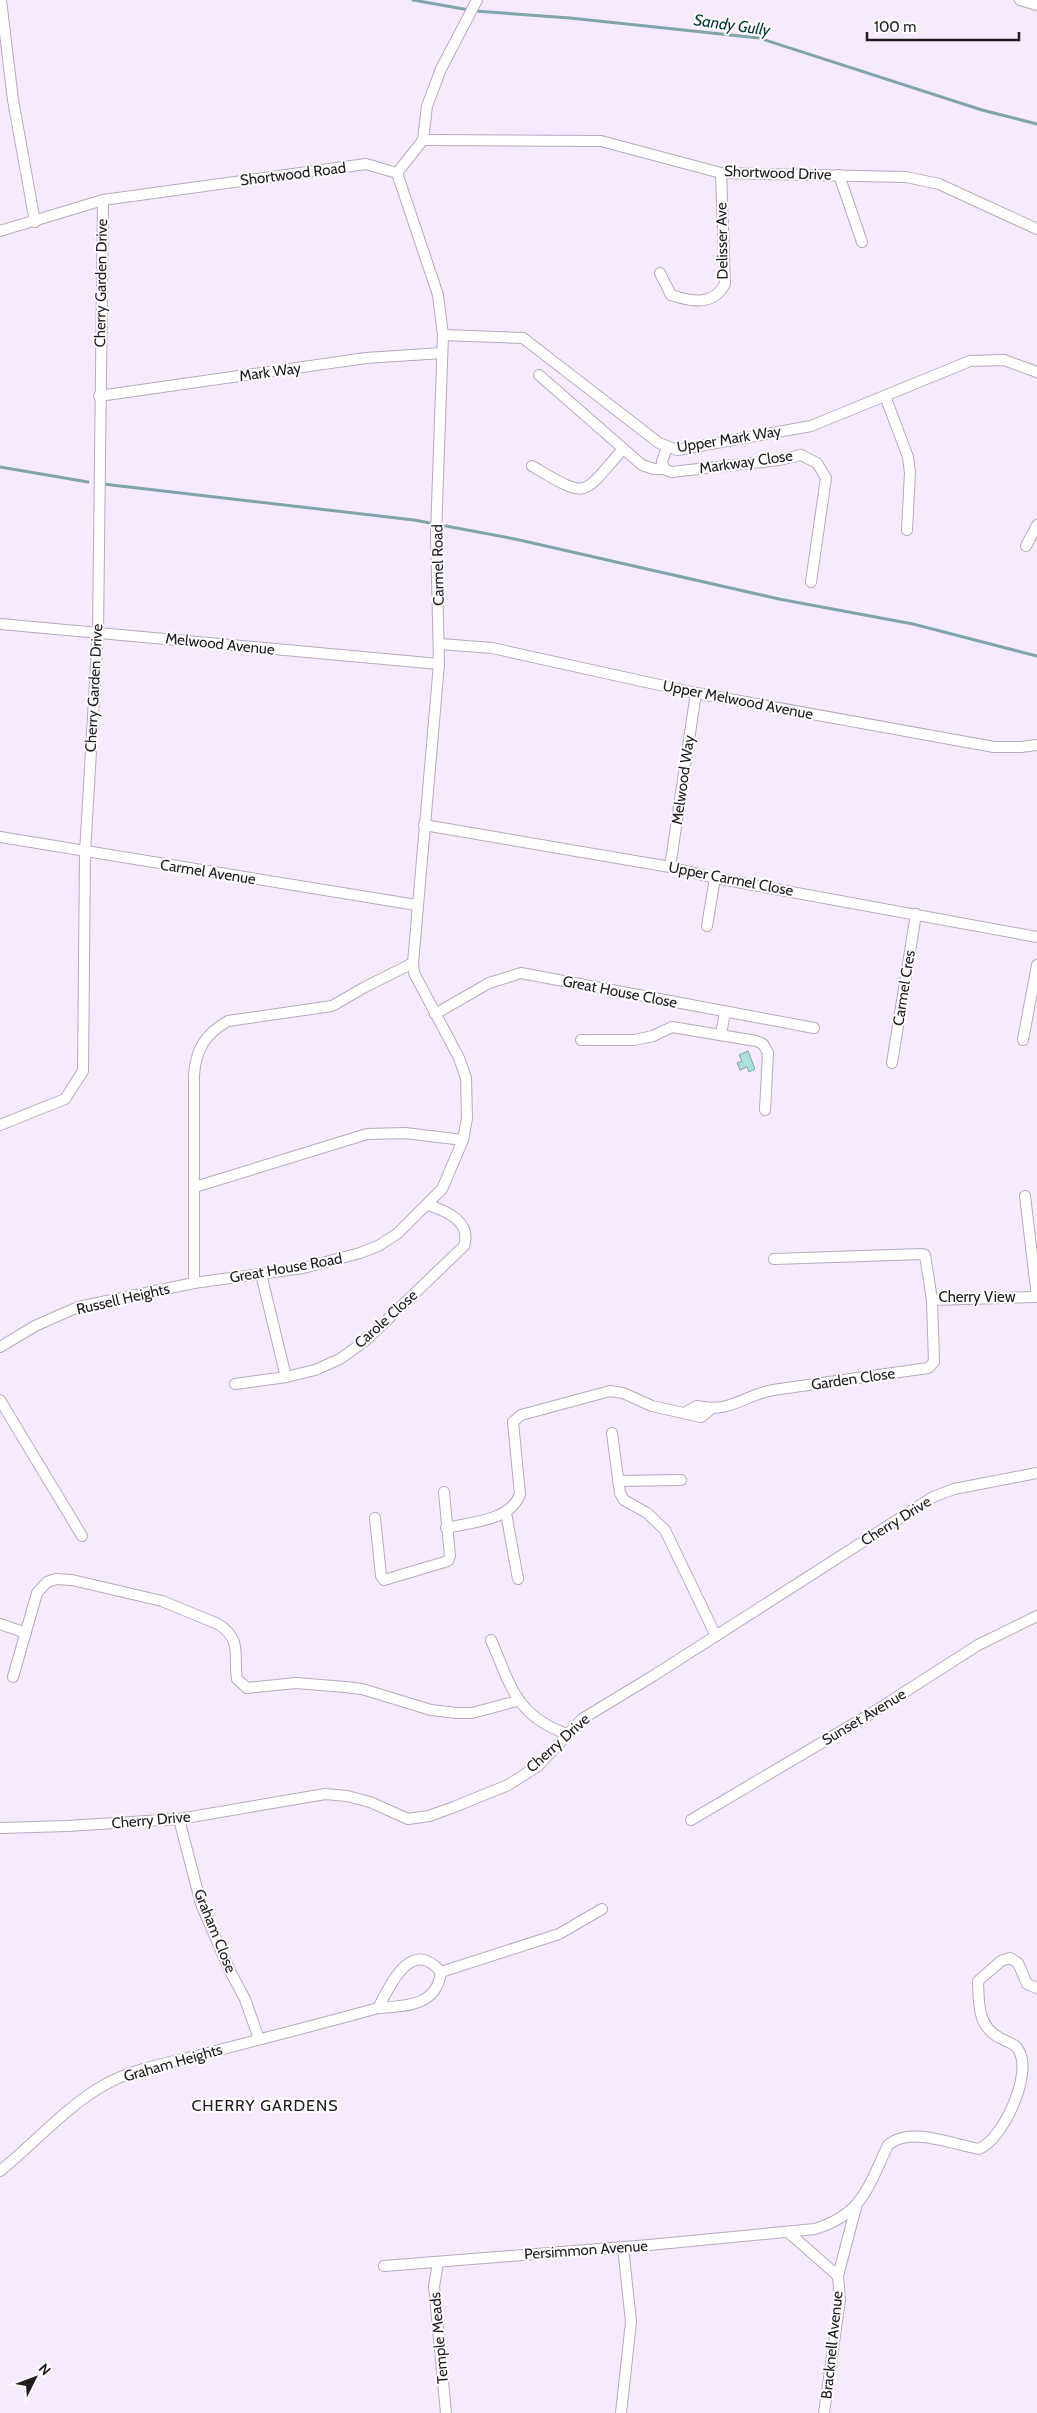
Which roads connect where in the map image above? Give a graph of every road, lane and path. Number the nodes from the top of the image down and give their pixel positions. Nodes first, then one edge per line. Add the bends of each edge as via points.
1 (1, 0) edge
2 (477, 0) edge
3 (1020, 0) edge
4 (1037, 6) edge
5 (423, 140) junction
6 (397, 173) junction
7 (721, 173) junction
8 (839, 175) junction
9 (103, 200) junction
10 (35, 222) junction
11 (1037, 229) edge
12 (0, 231) edge
13 (862, 242) dead end
14 (660, 273) dead end
15 (443, 335) junction
16 (442, 354) junction
17 (1037, 372) edge
18 (539, 375) dead end
19 (99, 396) junction
20 (885, 396) junction
21 (667, 448) junction
22 (623, 449) junction
23 (532, 466) dead end
24 (664, 469) junction
25 (1037, 525) edge
26 (908, 530) dead end
27 (1026, 546) dead end
28 (812, 582) dead end
29 (0, 624) edge
30 (98, 632) junction
31 (440, 644) junction
32 (439, 664) junction
33 (696, 693) junction
34 (1037, 745) edge
35 (424, 825) junction
36 (0, 837) edge
37 (85, 852) junction
38 (670, 867) junction
39 (714, 878) junction
40 (416, 905) junction
41 (916, 914) junction
42 (707, 926) dead end
43 (1037, 937) edge
44 (413, 963) junction
45 (1037, 965) edge
46 (725, 1012) junction
47 (435, 1014) junction
48 (814, 1028) dead end
49 (721, 1034) junction
50 (581, 1040) dead end
51 (1023, 1040) dead end
52 (892, 1063) dead end
53 (765, 1110) dead end
54 (0, 1125) edge
55 (463, 1140) junction
56 (195, 1187) junction
57 (1025, 1196) dead end
58 (428, 1205) junction
59 (774, 1259) dead end
60 (261, 1274) junction
61 (194, 1283) junction
62 (1037, 1297) edge
63 (932, 1300) junction
64 (0, 1347) edge
65 (286, 1378) junction
66 (235, 1384) dead end
67 (0, 1400) edge
68 (612, 1434) dead end
69 (1037, 1473) edge
70 (681, 1480) dead end
71 (618, 1481) junction
72 (444, 1492) dead end
73 (506, 1513) junction
74 (374, 1518) dead end
75 (446, 1528) junction
76 (82, 1536) dead end
77 (518, 1579) dead end
78 (1037, 1616) edge
79 (0, 1624) edge
80 (26, 1633) junction
81 (716, 1636) junction
82 (491, 1640) dead end
83 (13, 1677) dead end
84 (517, 1701) junction
85 (567, 1734) junction
86 (179, 1819) junction
87 (691, 1820) dead end
88 (0, 1828) edge
89 (602, 1909) dead end
90 (442, 1972) junction
91 (1037, 1988) edge
92 (378, 2008) junction
93 (259, 2039) junction
94 (0, 2171) edge
95 (856, 2207) junction
96 (788, 2232) junction
97 (623, 2247) junction
98 (438, 2263) junction
99 (384, 2266) dead end
100 (838, 2276) junction
101 (446, 2413) edge
102 (621, 2413) edge
103 (824, 2413) edge

1 - 10 street via 13,100
2 - 5 street via 441,69 427,106
3 - 4 street
5 - 6 street
5 - 7 street, Shortwood Drive via 601,141
6 - 9 street, Shortwood Road via 366,164
6 - 15 street, Carmel Road via 438,295
7 - 8 street, Shortwood Drive
7 - 14 street, Delisser Ave via 725,284 722,290 705,301 692,302 671,295
8 - 11 street, Shortwood Drive via 906,177 939,184
8 - 13 street
9 - 10 street, Shortwood Road
9 - 19 street, Cherry Garden Drive
10 - 12 street, Shortwood Road
15 - 16 street, Carmel Road
15 - 21 street, Upper Mark Way via 523,338
16 - 19 street, Mark Way via 366,358
16 - 31 street, Carmel Road via 436,534
17 - 20 street, Upper Mark Way via 1004,360 970,361
18 - 22 street, Markway Close
19 - 30 street, Cherry Garden Drive
20 - 21 street, Upper Mark Way via 811,426 686,449
20 - 26 street via 908,457
21 - 24 street via 662,461
22 - 23 street via 583,490 571,488
22 - 24 street, Markway Close via 648,468
24 - 28 street, Markway Close via 671,472 801,455 817,463 826,478
25 - 27 street
29 - 30 street, Melwood Avenue
30 - 32 street, Melwood Avenue
30 - 37 street, Cherry Garden Drive
31 - 32 street, Carmel Road
31 - 33 street, Upper Melwood Avenue via 492,648
32 - 35 street, Carmel Road
33 - 34 street, Upper Melwood Avenue via 994,747
33 - 38 street, Melwood Way
35 - 38 street, Upper Carmel Close
35 - 40 street, Carmel Road
36 - 37 street, Carmel Avenue
37 - 40 street, Carmel Avenue
37 - 54 street, Cherry Garden Drive via 83,1071 65,1100
38 - 39 street, Upper Carmel Close
39 - 41 street, Upper Carmel Close
39 - 42 street
40 - 44 street, Carmel Road
41 - 43 street, Upper Carmel Close
41 - 52 street, Carmel Cres
44 - 47 street, Great House Road via 414,972
44 - 56 street via 332,1006 228,1021 216,1028 196,1055
45 - 51 street
46 - 47 street, Great House Close via 520,973 489,983
46 - 48 street, Great House Close
46 - 49 street
47 - 55 street, Great House Road via 460,1058 466,1078 467,1118
49 - 50 street via 672,1027 634,1040
49 - 53 street via 756,1041 767,1049
55 - 56 street via 405,1133 366,1134
55 - 58 street, Great House Road via 442,1189
56 - 61 street
57 - 62 street
58 - 60 street, Great House Road via 397,1234 360,1254
58 - 65 street, Carole Close via 446,1211 464,1228 467,1237 464,1246 365,1342 340,1359
59 - 63 street, Cherry View via 922,1254 925,1255
60 - 61 street, Great House Road
60 - 65 street
61 - 64 street, Russell Heights via 78,1307 35,1326
62 - 63 street, Cherry View
63 - 73 street, Garden Close via 934,1362 928,1368 760,1392 728,1407 711,1409 697,1406 686,1412 652,1406 610,1391 516,1418 513,1426 520,1494 513,1508
65 - 66 street, Carole Close
67 - 76 street
68 - 71 street
69 - 81 street, Cherry Drive via 933,1497
70 - 71 street
71 - 81 street via 624,1500 648,1513 665,1530
72 - 75 street
73 - 75 street
73 - 77 street
74 - 75 street via 384,1580 448,1561
78 - 87 street, Sunset Avenue via 978,1645 872,1713
79 - 80 street
80 - 83 street
80 - 84 street via 37,1593 47,1582 64,1578 162,1601 218,1624 235,1643 237,1679 247,1688 296,1683 345,1686 457,1714
81 - 85 street, Cherry Drive via 582,1719
82 - 84 street
84 - 85 street via 541,1723
85 - 86 street, Cherry Drive via 538,1766 508,1785 429,1816 408,1819 370,1802 324,1794
86 - 88 street, Cherry Drive
86 - 93 street, Graham Close via 201,1904 245,1999
89 - 90 street via 559,1934
90 - 92 street, Graham Heights via 435,1992 428,1997 407,2006
90 - 92 street via 433,1962 414,1960 395,1976
91 - 95 street, Bracknell Avenue via 1027,1984 1018,1963 1010,1958 1001,1961 978,1981 979,2012 987,2027 999,2038 1012,2042 1023,2060 1014,2105 993,2140 979,2149 917,2136 896,2138 888,2145
92 - 93 street, Graham Heights
93 - 94 street, Graham Heights via 160,2064 104,2085 63,2115
95 - 96 street, Persimmon Avenue via 829,2225
95 - 100 street, Bracknell Avenue
96 - 97 street, Persimmon Avenue
96 - 100 street
97 - 98 street, Persimmon Avenue
97 - 102 street via 631,2322
98 - 99 street, Persimmon Avenue
98 - 101 street, Temple Meads via 434,2286
100 - 103 street, Bracknell Avenue via 840,2300

